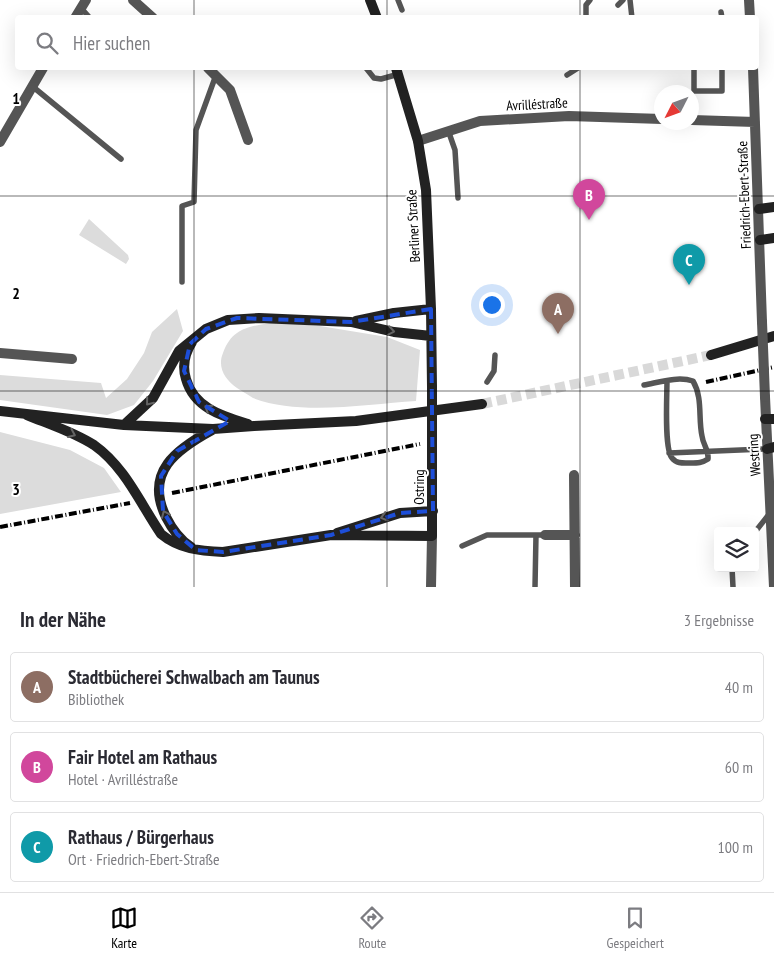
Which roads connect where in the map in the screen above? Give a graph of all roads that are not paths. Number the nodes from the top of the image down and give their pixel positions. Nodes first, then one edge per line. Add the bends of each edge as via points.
1 (133, 0) edge
2 (370, 0) edge
3 (398, 0) edge
4 (590, 0) edge
5 (623, 0) edge
6 (630, 0) edge
7 (749, 0) edge
8 (84, 4) edge
9 (618, 6) dead end
10 (402, 10) dead end
11 (77, 15) edge
12 (150, 15) edge
13 (376, 15) edge
14 (586, 15) edge
15 (632, 15) edge
16 (750, 15) edge
17 (42, 70) edge
18 (210, 70) edge
19 (368, 70) edge
20 (574, 70) edge
21 (694, 70) edge
22 (722, 70) edge
23 (753, 70) edge
24 (398, 71) edge
25 (567, 74) dead end
26 (216, 75) junction
27 (32, 86) junction
28 (654, 119) edge
29 (699, 120) edge
30 (755, 122) junction
31 (448, 130) junction
32 (248, 140) dead end
33 (418, 141) junction
34 (0, 142) edge
35 (121, 159) dead end
36 (458, 198) dead end
37 (774, 207) edge
38 (759, 208) junction
39 (774, 238) edge
40 (760, 240) junction
41 (182, 282) dead end
42 (431, 309) junction
43 (351, 322) junction
44 (762, 322) joint
45 (197, 335) junction
46 (431, 336) junction
47 (774, 336) edge
48 (0, 353) edge
49 (495, 355) dead end
50 (710, 355) tunnel mouth
51 (72, 360) dead end
52 (667, 381) junction
53 (487, 382) dead end
54 (644, 385) dead end
55 (432, 387) joint
56 (482, 404) tunnel mouth
57 (0, 411) edge
58 (27, 415) junction
59 (770, 419) edge
60 (124, 425) junction
61 (254, 426) junction
62 (213, 430) junction
63 (771, 448) edge
64 (709, 452) junction
65 (669, 453) junction
66 (574, 475) dead end
67 (432, 511) junction
68 (771, 512) junction
69 (759, 527) edge
70 (331, 535) junction
71 (541, 535) junction
72 (575, 535) junction
73 (432, 536) junction
74 (462, 546) dead end
75 (196, 550) junction
76 (732, 572) edge
77 (774, 585) edge
78 (431, 587) edge
79 (536, 587) edge
80 (575, 587) edge
81 (733, 587) edge

1 - 12 street
2 - 13 main road
3 - 10 lane
4 - 14 lane via 586,5
5 - 9 lane
6 - 15 lane
7 - 16 street
8 - 11 street
17 - 27 street
18 - 26 street
19 - 24 lane via 374,78 381,79
20 - 25 lane
21 - 22 lane via 694,91 722,91
23 - 30 street, Friedrich-Ebert-Straße
24 - 33 main road, Berliner Straße
26 - 32 street via 230,90
26 - 41 lane via 196,130 194,202 182,206
27 - 34 street
27 - 35 lane
28 - 31 street, Avrilléstraße via 522,118 480,121
29 - 30 street
30 - 38 street, Friedrich-Ebert-Straße
31 - 33 street, Avrilléstraße
31 - 36 lane via 455,150
33 - 42 main road, Berliner Straße via 426,196
37 - 38 main road
38 - 40 street, Friedrich-Ebert-Straße
39 - 40 main road
40 - 44 street, Friedrich-Ebert-Straße
42 - 43 main road
42 - 46 main road, Berliner Straße
43 - 45 main road via 237,318 217,323
43 -> 46 main road
44 - 59 street, Westring, bridge via 765,397
45 -> 60 main road via 179,350 153,398
61 -> 45 main road via 219,415 191,393 184,371 184,358
46 - 55 main road, Berliner Straße
47 - 50 main road
48 - 51 street
49 - 53 lane via 494,371
52 - 54 lane
52 - 64 lane via 694,381 699,391 702,436
52 - 65 lane
55 - 67 main road, Ostring, bridge
56 - 61 main road via 356,422
57 - 58 main road
58 - 60 main road
58 -> 75 main road via 82,438 107,456 128,481 161,534
59 - 63 street, Westring
60 - 62 main road
61 - 62 main road
75 -> 62 main road via 186,544 169,523 163,511 159,487 168,462 177,451
63 - 64 lane
63 - 68 street, Westring
64 - 65 lane
64 - 65 lane via 708,459 702,463 678,463
66 - 72 street
67 -> 70 main road via 400,513
67 - 73 main road, Ostring
68 - 69 lane
68 - 77 street, Westring
70 - 73 main road
70 - 75 main road via 223,552
71 - 72 street
71 - 74 lane via 487,535
71 - 79 lane
72 - 80 street
73 - 78 street, Ostring
76 - 81 lane

